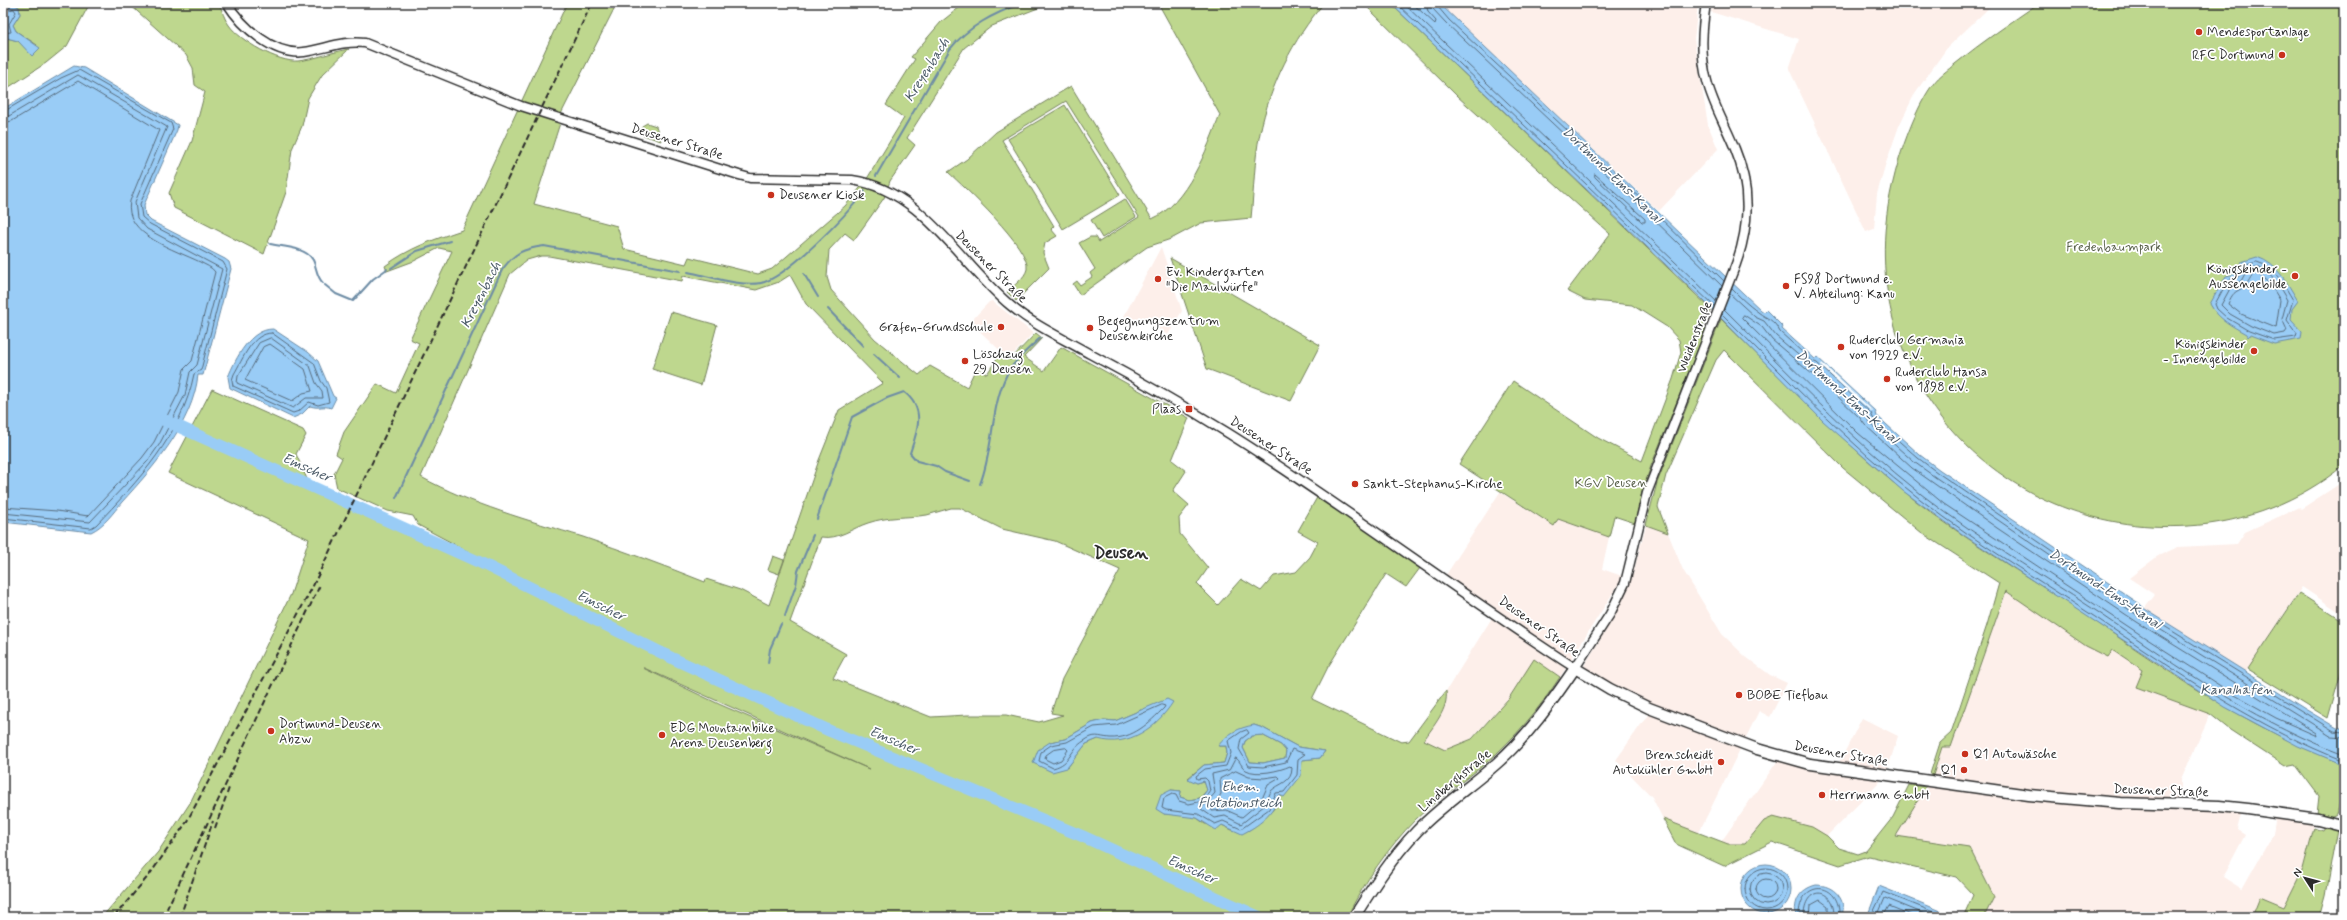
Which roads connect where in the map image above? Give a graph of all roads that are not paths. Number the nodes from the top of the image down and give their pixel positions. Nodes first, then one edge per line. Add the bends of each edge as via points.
1 (227, 3) edge
2 (1706, 3) edge
3 (1575, 668) junction
4 (2344, 826) edge
5 (1354, 917) edge

1 - 3 street, Deusener Straße via 243,26 286,50 304,52 352,42 365,43 521,106 739,175 750,178 852,180 886,189 916,209 1021,315 1163,393 1230,434
2 - 3 street, Weidenstraße via 1702,35 1707,80 1738,155 1747,197 1746,229 1736,264 1647,493 1625,583 1610,614
3 - 4 main road, Deusener Straße via 1649,708 1757,749 1810,764 2029,795 2120,803 2242,808 2318,819
3 - 5 main road, Lindberghstraße via 1518,744 1439,811 1404,845

